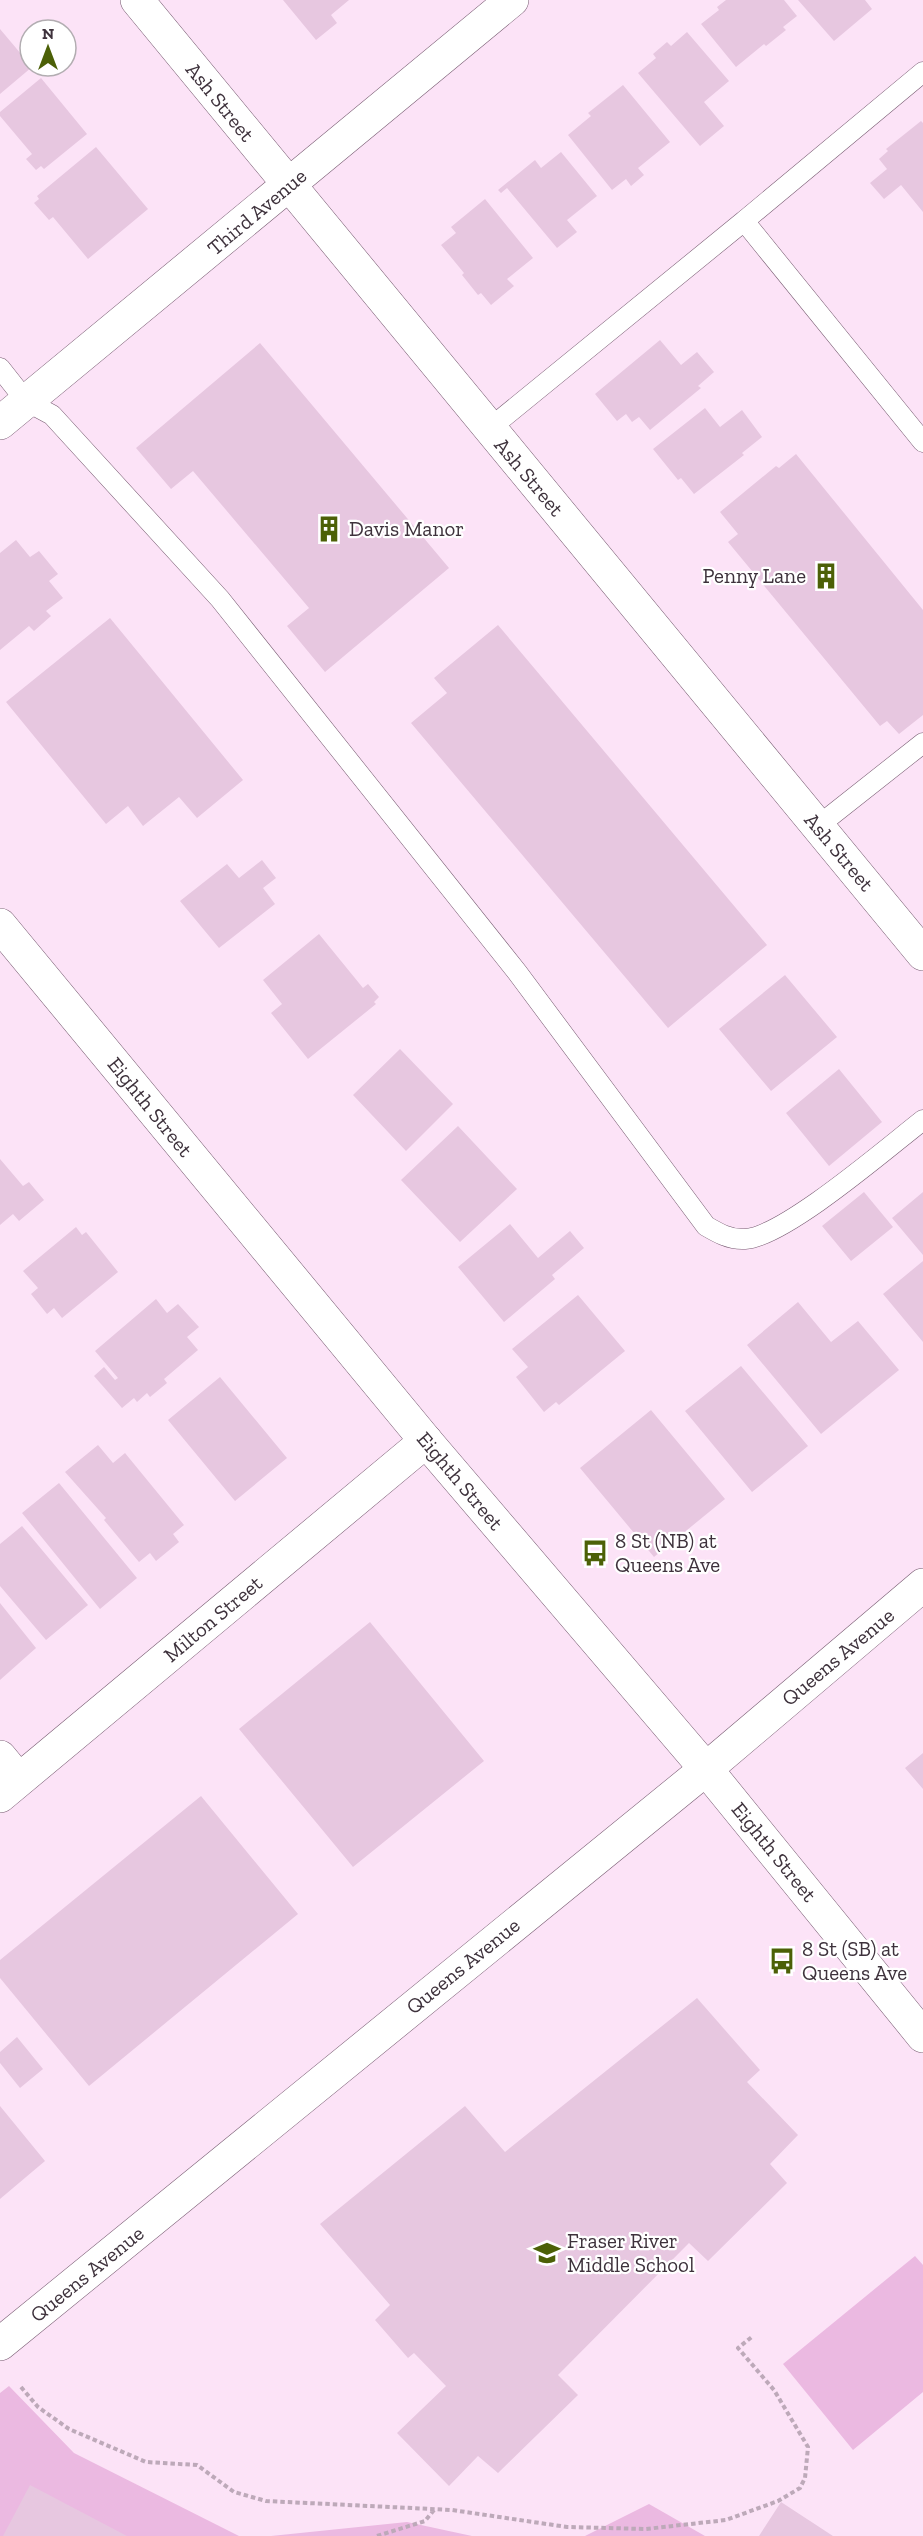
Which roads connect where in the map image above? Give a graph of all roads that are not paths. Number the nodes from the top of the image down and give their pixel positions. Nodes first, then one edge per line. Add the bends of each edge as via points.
1 (137, 0) edge
2 (512, 0) edge
3 (923, 72) edge
4 (288, 186) junction
5 (744, 221) junction
6 (0, 368) edge
7 (26, 401) junction
8 (0, 423) edge
9 (489, 429) junction
10 (923, 442) edge
11 (923, 743) edge
12 (818, 826) junction
13 (0, 925) edge
14 (923, 954) edge
15 (923, 1120) edge
16 (426, 1441) junction
17 (923, 1585) edge
18 (706, 1769) junction
19 (6, 1778) edge
20 (923, 2036) edge
21 (0, 2344) edge

1 - 4 street, Ash Street
2 - 4 street, Third Avenue
3 - 5 lane
4 - 7 street, Third Avenue
4 - 9 street, Ash Street
5 - 9 lane
5 - 10 lane
6 - 7 lane
7 - 8 street, Third Avenue
7 - 15 lane via 52,416 220,599 517,972 706,1226 723,1236 743,1240 765,1235 812,1205
9 - 12 street, Ash Street
11 - 12 lane
12 - 14 street, Ash Street
13 - 16 street, Eighth Street
16 - 18 street, Eighth Street
16 - 19 street, Milton Street
17 - 18 street, Queens Avenue
18 - 20 street, Eighth Street
18 - 21 street, Queens Avenue

